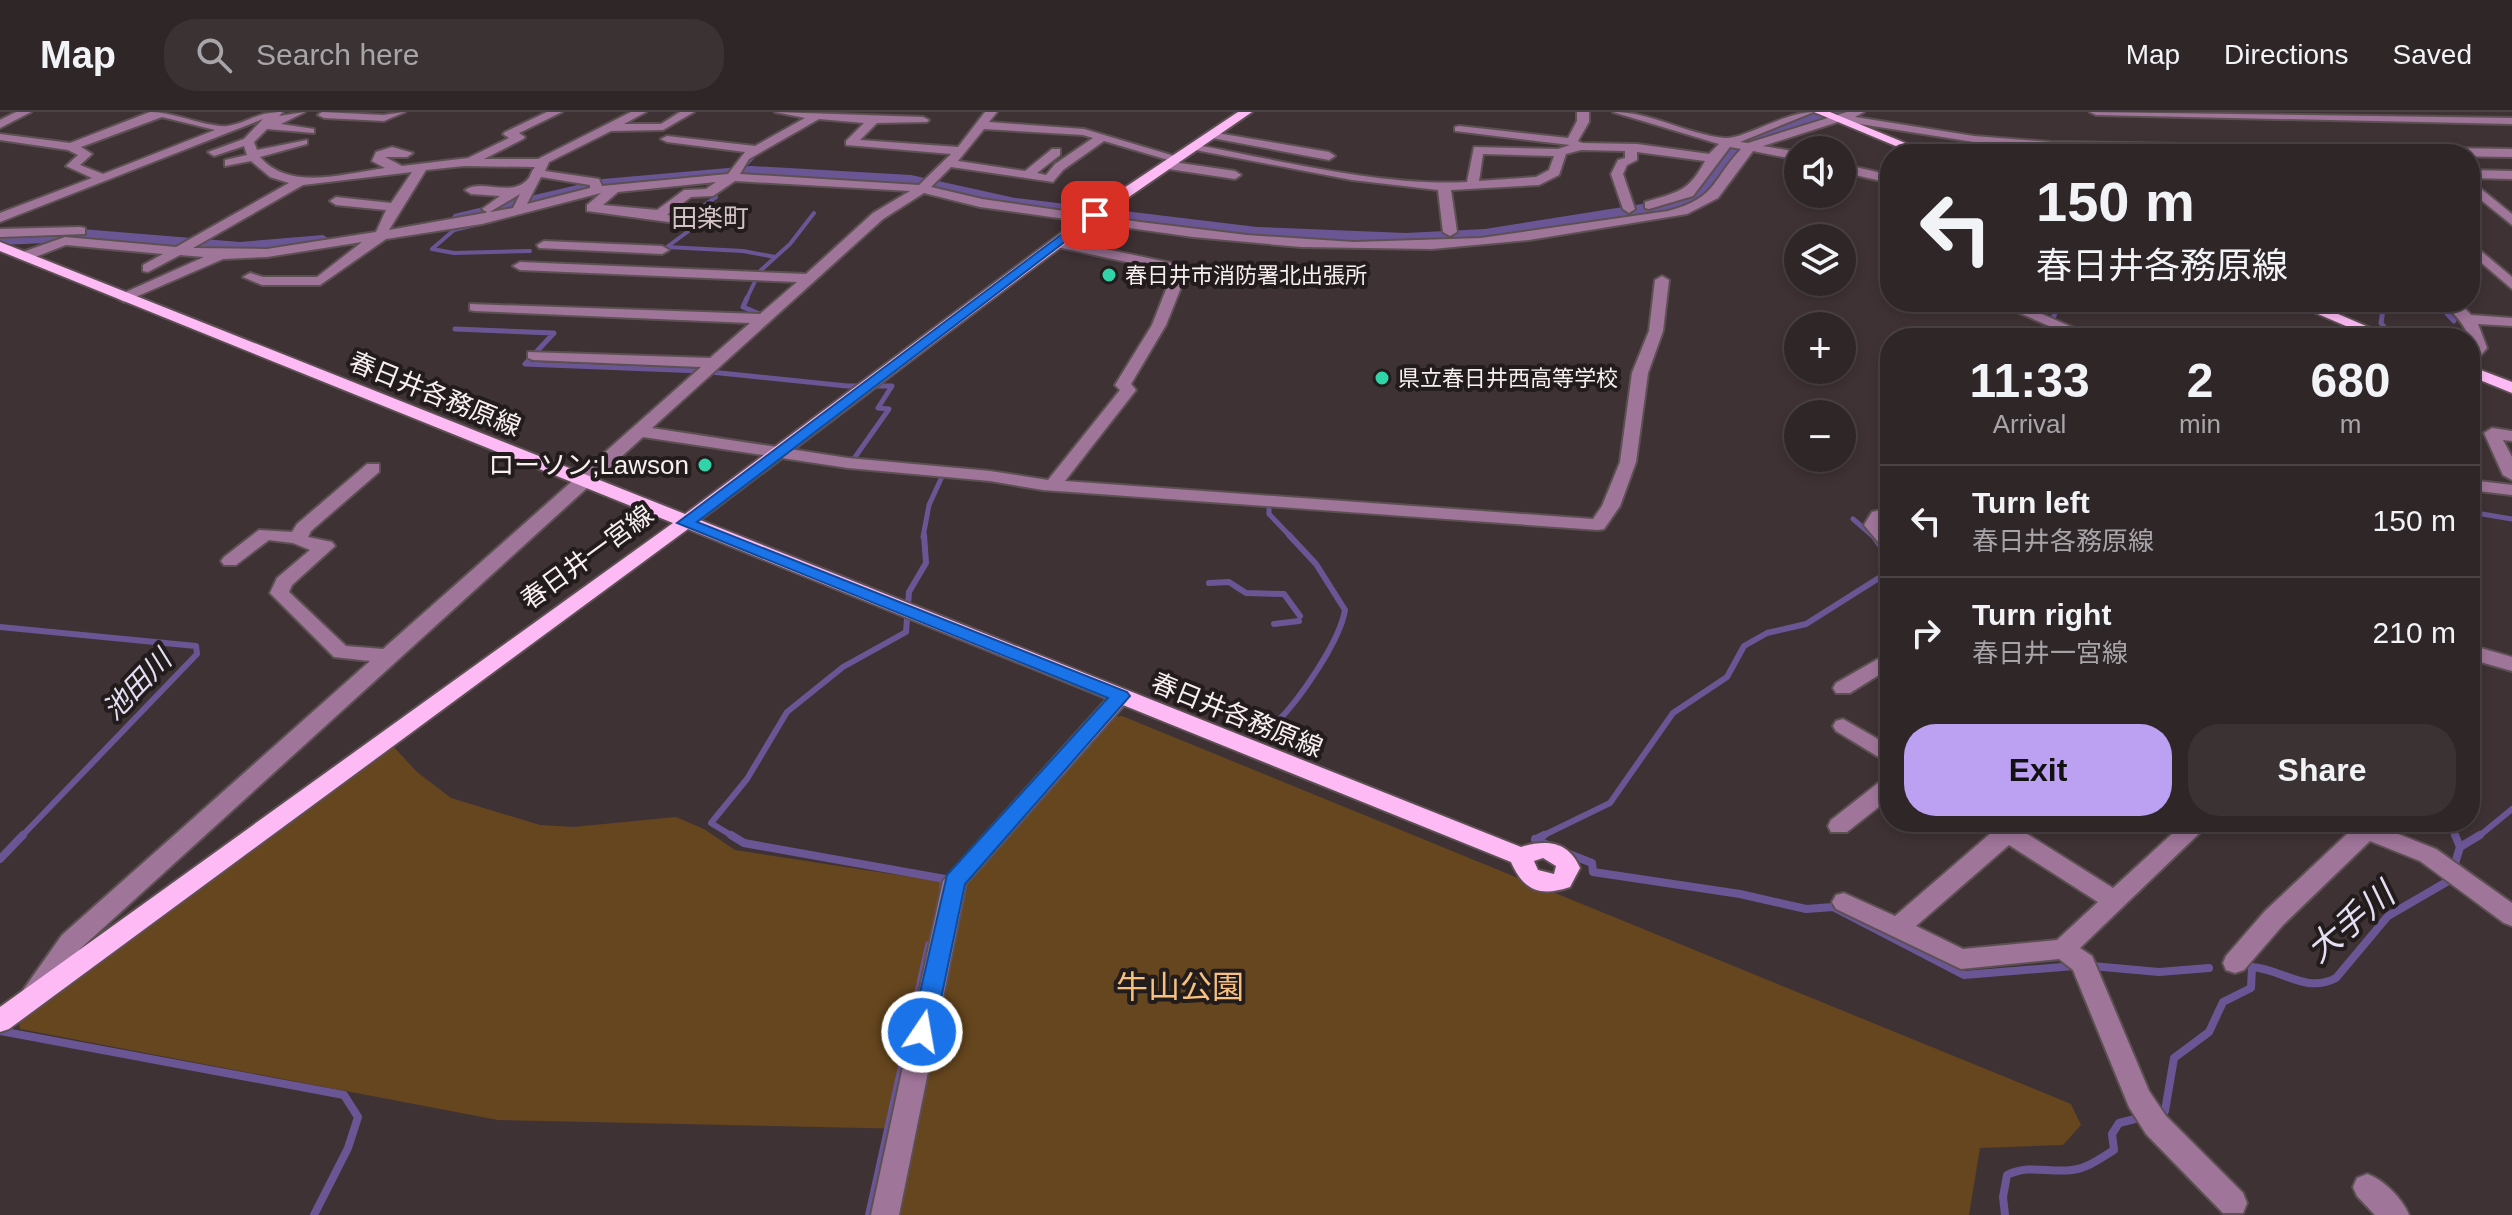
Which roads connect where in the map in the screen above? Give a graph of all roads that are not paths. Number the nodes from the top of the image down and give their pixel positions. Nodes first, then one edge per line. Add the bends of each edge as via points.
1 (25, 112) edge
2 (159, 112) edge
3 (299, 112) edge
4 (399, 112) edge
5 (528, 112) edge
6 (640, 112) edge
7 (688, 112) edge
8 (781, 112) edge
9 (991, 112) edge
10 (1246, 112) edge
11 (1583, 112) edge
12 (1619, 112) edge
13 (1808, 112) edge
14 (1820, 112) edge
15 (1858, 112) edge
16 (2096, 112) edge
17 (2135, 112) edge
18 (551, 114) edge
19 (821, 114) edge
20 (324, 115) dead end
21 (2380, 115) edge
22 (266, 117) edge
23 (1840, 118) junction
24 (875, 119) junction
25 (923, 120) dead end
26 (2512, 121) edge
27 (1648, 122) junction
28 (0, 125) edge
29 (980, 125) junction
30 (606, 129) junction
31 (1459, 129) dead end
32 (227, 130) junction
33 (1211, 135) junction
34 (0, 137) edge
35 (1103, 137) junction
36 (667, 139) dead end
37 (248, 141) junction
38 (1119, 142) junction
39 (1730, 143) junction
40 (1576, 144) junction
41 (1902, 144) edge
42 (2046, 144) edge
43 (2169, 144) edge
44 (2421, 144) edge
45 (1750, 146) junction
46 (71, 147) junction
47 (1191, 148) junction
48 (1634, 148) junction
49 (755, 150) junction
50 (961, 151) junction
51 (214, 152) dead end
52 (1056, 152) dead end
53 (1561, 152) junction
54 (407, 153) dead end
55 (1784, 153) edge
56 (2480, 153) edge
57 (2497, 153) junction
58 (2512, 153) edge
59 (253, 156) junction
60 (1329, 156) dead end
61 (1712, 158) junction
62 (471, 162) junction
63 (582, 162) dead end
64 (1080, 162) dead end
65 (1170, 162) junction
66 (2512, 162) edge
67 (229, 163) dead end
68 (949, 163) junction
69 (311, 167) dead end
70 (422, 167) junction
71 (401, 170) junction
72 (1856, 171) edge
73 (536, 173) junction
74 (734, 174) junction
75 (2480, 174) edge
76 (560, 175) junction
77 (1235, 175) dead end
78 (2512, 175) edge
79 (1036, 177) dead end
80 (1880, 177) edge
81 (103, 178) junction
82 (636, 178) dead end
83 (294, 181) junction
84 (926, 183) junction
85 (1473, 183) junction
86 (596, 186) junction
87 (1444, 187) junction
88 (614, 189) junction
89 (471, 190) dead end
90 (2480, 192) edge
91 (336, 201) dead end
92 (518, 203) junction
93 (1123, 208) dead end
94 (1629, 209) junction
95 (1100, 211) junction
96 (1138, 211) dead end
97 (217, 212) dead end
98 (245, 214) junction
99 (353, 214) dead end
100 (660, 214) junction
101 (2509, 216) edge
102 (0, 218) edge
103 (698, 222) dead end
104 (384, 226) junction
105 (1450, 232) junction
106 (0, 233) edge
107 (1058, 243) junction
108 (189, 245) junction
109 (544, 245) dead end
110 (0, 246) edge
111 (662, 250) dead end
112 (223, 255) junction
113 (25, 256) junction
114 (2480, 256) edge
115 (520, 266) dead end
116 (2480, 266) edge
117 (2492, 267) junction
118 (148, 268) dead end
119 (2512, 269) edge
120 (250, 277) dead end
121 (809, 278) junction
122 (1662, 280) dead end
123 (2512, 285) edge
124 (124, 298) junction
125 (475, 307) dead end
126 (2026, 312) edge
127 (2322, 312) edge
128 (2461, 312) edge
129 (760, 319) junction
130 (2468, 319) junction
131 (2512, 322) edge
132 (2065, 328) edge
133 (2363, 328) edge
134 (2475, 328) edge
135 (533, 355) dead end
136 (714, 363) junction
137 (2480, 375) edge
138 (2512, 388) edge
139 (639, 431) junction
140 (2512, 436) edge
141 (781, 451) junction
142 (373, 468) dead end
143 (2512, 475) edge
144 (583, 482) junction
145 (1054, 484) junction
146 (2480, 486) edge
147 (2512, 490) edge
148 (1880, 516) edge
149 (685, 523) junction
150 (1880, 533) edge
151 (298, 538) junction
152 (230, 561) dead end
153 (2480, 655) edge
154 (385, 656) junction
155 (2512, 664) edge
156 (1880, 665) edge
157 (1843, 688) dead end
158 (1121, 696) junction
159 (1843, 726) dead end
160 (1880, 750) edge
161 (1880, 794) edge
162 (1839, 826) dead end
163 (2000, 832) edge
164 (2015, 832) edge
165 (2189, 832) edge
166 (2362, 832) edge
167 (2378, 832) edge
168 (1520, 856) dead end
169 (2115, 901) junction
170 (1844, 902) dead end
171 (2512, 916) edge
172 (1898, 927) junction
173 (2063, 949) junction
174 (2235, 963) dead end
175 (15, 1011) edge
176 (2367, 1187) dead end
177 (2233, 1203) dead end
178 (885, 1215) edge
179 (2395, 1215) edge

1 - 28 street
2 - 32 street
2 - 46 street
3 - 22 street
4 - 20 street via 384,118
5 - 18 street
6 - 30 street
7 - 30 street via 663,127
8 - 19 street
9 - 29 street
10 - 33 main road, 春日井一宮線
11 - 40 street
12 - 27 street
13 - 39 street
14 - 23 main road
15 - 23 street
16 - 17 street
17 - 21 street
17 - 43 street
18 - 62 street via 509,134 519,137
19 - 24 street
19 - 49 street
21 - 26 street
21 - 44 street
22 - 32 street
22 - 37 street
22 - 59 street via 306,136
23 - 41 main road
23 - 42 street
23 - 45 street
24 - 25 street
24 - 50 street via 850,143
27 - 39 street
27 - 48 street
29 - 35 street
29 - 50 street
30 - 73 street
31 - 40 street
32 - 81 street
33 - 47 main road, 春日井一宮線
33 - 60 street
34 - 46 street
35 - 38 street
35 - 79 street via 1049,179
36 - 49 street
37 - 51 street
37 - 59 street
38 - 64 street
38 - 65 street
39 - 45 street
39 - 61 street
40 - 48 street
40 - 53 street
45 - 55 street
45 - 95 street via 1737,157 1719,192 1684,211 1506,240 1406,246 1292,241 1211,235
46 - 81 street via 86,154 72,166
47 - 65 main road, 春日井一宮線
47 - 87 street
48 - 61 street
48 - 94 street via 1631,160 1622,163 1617,174
49 - 74 street via 739,162
50 - 68 street
52 - 68 street via 1027,175
53 - 85 street via 1555,172 1539,181
53 - 85 street via 1478,150
54 - 71 street via 380,155 378,161
56 - 57 street
57 - 58 street
57 - 66 street
59 - 67 street
59 - 83 street via 268,172
61 - 94 street via 1689,193
62 - 70 street
62 - 73 street
63 - 76 street
65 - 77 street
65 - 95 main road, 春日井一宮線
68 - 84 street
69 - 83 street
70 - 71 street
70 - 104 street
71 - 83 street
72 - 80 street
73 - 76 street
73 - 92 street
74 - 84 street
74 - 88 street
74 - 100 street via 709,193 688,193
75 - 78 street
76 - 86 street
81 - 102 street
82 - 86 street
83 - 98 street
84 - 95 street
84 - 95 street via 980,203
84 - 121 street via 878,216
85 - 87 street
86 - 88 street
86 - 92 street
87 - 105 street
88 - 100 street via 592,208
89 - 92 street
90 - 101 street
91 - 104 street
92 - 104 street
92 - 104 street
93 - 95 street
94 - 105 street
95 - 107 main road, 春日井一宮線
96 - 105 street via 1251,228
97 - 98 street
98 - 108 street
99 - 104 street
100 - 103 street
104 - 108 street via 280,242
104 - 112 street via 267,253
104 - 120 street via 320,281
106 - 108 street via 68,230
107 - 141 main road, 春日井一宮線
107 - 145 street via 1184,270 1123,385 1128,390
108 - 112 street
108 - 113 street via 65,241
108 - 118 street
109 - 111 street
110 - 113 main road, 春日井各務原線
112 - 124 street
113 - 124 main road, 春日井各務原線
114 - 117 street
115 - 121 street
116 - 117 street
117 - 119 street
117 - 123 street
121 - 129 street
122 - 145 street via 1656,331 1640,373 1628,462 1598,525
124 - 144 main road, 春日井各務原線
125 - 129 street
126 - 132 street
127 - 133 main road
128 - 130 street
129 - 136 street
130 - 131 street
130 - 134 street
135 - 136 street
136 - 139 street
137 - 138 main road
139 - 141 street
139 - 144 street
140 - 143 street via 2492,433
141 - 145 street via 878,467
141 - 149 main road, 春日井一宮線
142 - 151 street
144 - 149 main road, 春日井各務原線
144 - 154 street
146 - 147 street
148 - 150 street via 1873,525
149 - 158 main road, 春日井各務原線
149 - 175 main road, 春日井一宮線
151 - 152 street via 265,534
151 - 154 street via 326,546 284,582 279,593 341,652
153 - 155 street
154 - 175 street via 71,942
156 - 157 street
158 - 168 main road, 春日井各務原線
158 - 178 street via 955,881
159 - 160 street
161 - 162 street
163 - 172 street
164 - 169 street
165 - 169 street
166 - 174 street
167 - 171 street via 2428,855
169 - 173 street
170 - 172 street
172 - 173 street via 1961,959
173 - 177 street via 2083,963 2139,1098 2156,1125
176 - 179 street

